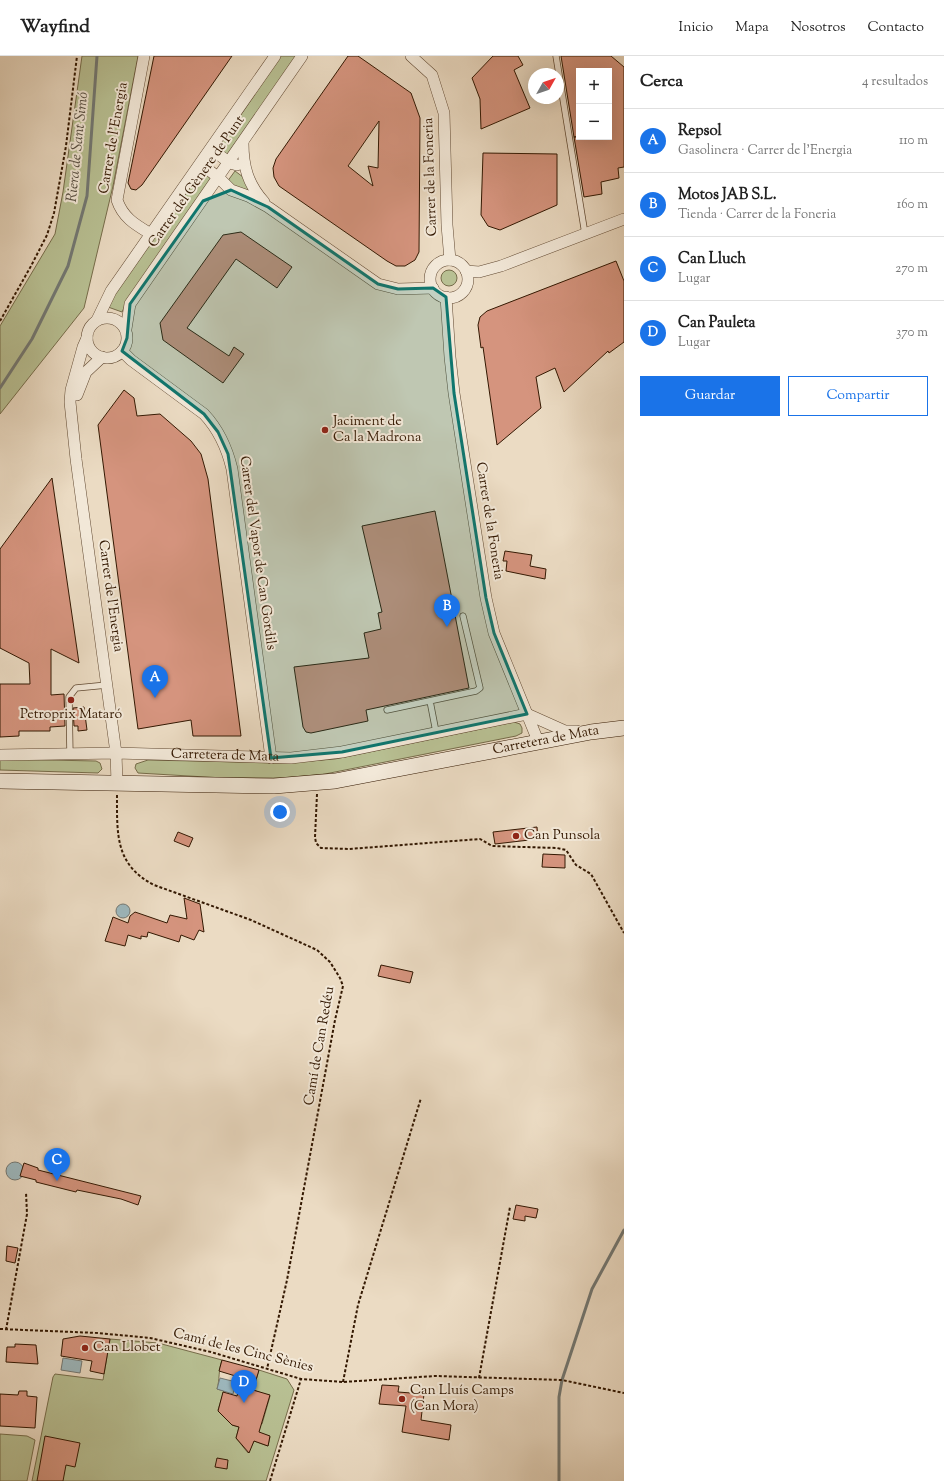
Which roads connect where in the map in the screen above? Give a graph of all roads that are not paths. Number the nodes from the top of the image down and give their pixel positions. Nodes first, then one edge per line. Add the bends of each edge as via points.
1 (144, 56) edge
2 (275, 56) edge
3 (302, 56) edge
4 (411, 56) edge
5 (556, 56) edge
6 (243, 143) junction
7 (210, 149) junction
8 (230, 163) junction
9 (201, 164) junction
10 (245, 172) junction
11 (219, 178) junction
12 (231, 190) junction
13 (203, 201) junction
14 (268, 207) junction
15 (624, 219) edge
16 (151, 234) junction
17 (585, 234) junction
18 (450, 260) junction
19 (466, 271) junction
20 (433, 288) junction
21 (446, 297) junction
22 (97, 320) junction
23 (126, 329) junction
24 (87, 338) junction
25 (122, 351) junction
26 (102, 357) junction
27 (71, 413) junction
28 (464, 616) dead end
29 (107, 685) junction
30 (430, 701) junction
31 (387, 710) dead end
32 (527, 714) junction
33 (624, 719) edge
34 (624, 728) edge
35 (436, 732) junction
36 (591, 732) junction
37 (538, 741) junction
38 (116, 753) junction
39 (70, 755) junction
40 (0, 756) edge
41 (271, 758) junction
42 (0, 781) edge
43 (117, 783) junction

1 - 16 street, Carrer de l'Energia via 117,200 126,218
2 - 7 street, Carrer del Gènere de Punt
3 - 6 street, Carrer del Gènere de Punt
4 - 18 street, Carrer de la Foneria via 432,75 444,113
5 - 17 lane
6 - 8 street, Carrer del Gènere de Punt
6 - 10 street
7 - 8 street
7 - 9 street, Carrer del Gènere de Punt
8 - 10 street
8 - 11 street, Carrer del Gènere de Punt
9 - 11 street
9 - 16 street, Carrer del Gènere de Punt
10 - 14 street via 252,189
11 - 12 street
11 - 13 street, Carrer del Gènere de Punt
12 - 13 street via 213,194
12 - 14 street
13 - 23 street, Carrer del Gènere de Punt via 130,304
14 - 20 street via 378,284 398,289
15 - 17 street
16 - 22 street, Carrer del Gènere de Punt via 111,291
17 - 19 street via 501,266 479,272
18 - 19 street via 461,264
18 - 20 street via 440,262 433,269 430,279
19 - 21 street via 468,281 463,291
20 - 21 street
21 - 32 street, Carrer de la Foneria via 454,393 486,598 494,633
22 - 23 street via 114,318
22 - 24 street via 91,326
23 - 25 street via 126,345
24 - 26 street via 89,347
24 - 27 street, Carrer de l'Energia via 82,347 71,390
25 - 26 street via 111,358
25 - 41 street, Carrer del Vapor de Can Gordils via 204,414 212,422 224,443 232,469
26 - 27 street, Carrer de l'Energia via 86,372
27 - 29 street, Carrer de l'Energia
28 - 30 lane via 480,688
29 - 38 street, Carrer de l'Energia
29 - 39 lane via 76,688 69,697
30 - 31 lane
30 - 35 lane
32 - 35 street, Carretera de Mata
32 - 36 street, Carretera de Mata via 565,731
32 - 37 street, Carrer de la Foneria
33 - 36 street
34 - 36 street
35 - 41 street, Carretera de Mata via 342,752
36 - 37 street, Carretera de Mata
37 - 43 street, Carretera de Mata via 316,783 274,786
38 - 39 street, Carretera de Mata
38 - 41 street, Carretera de Mata
38 - 43 street, Carrer de l'Energia
39 - 40 street, Carretera de Mata
42 - 43 street, Carretera de Mata

